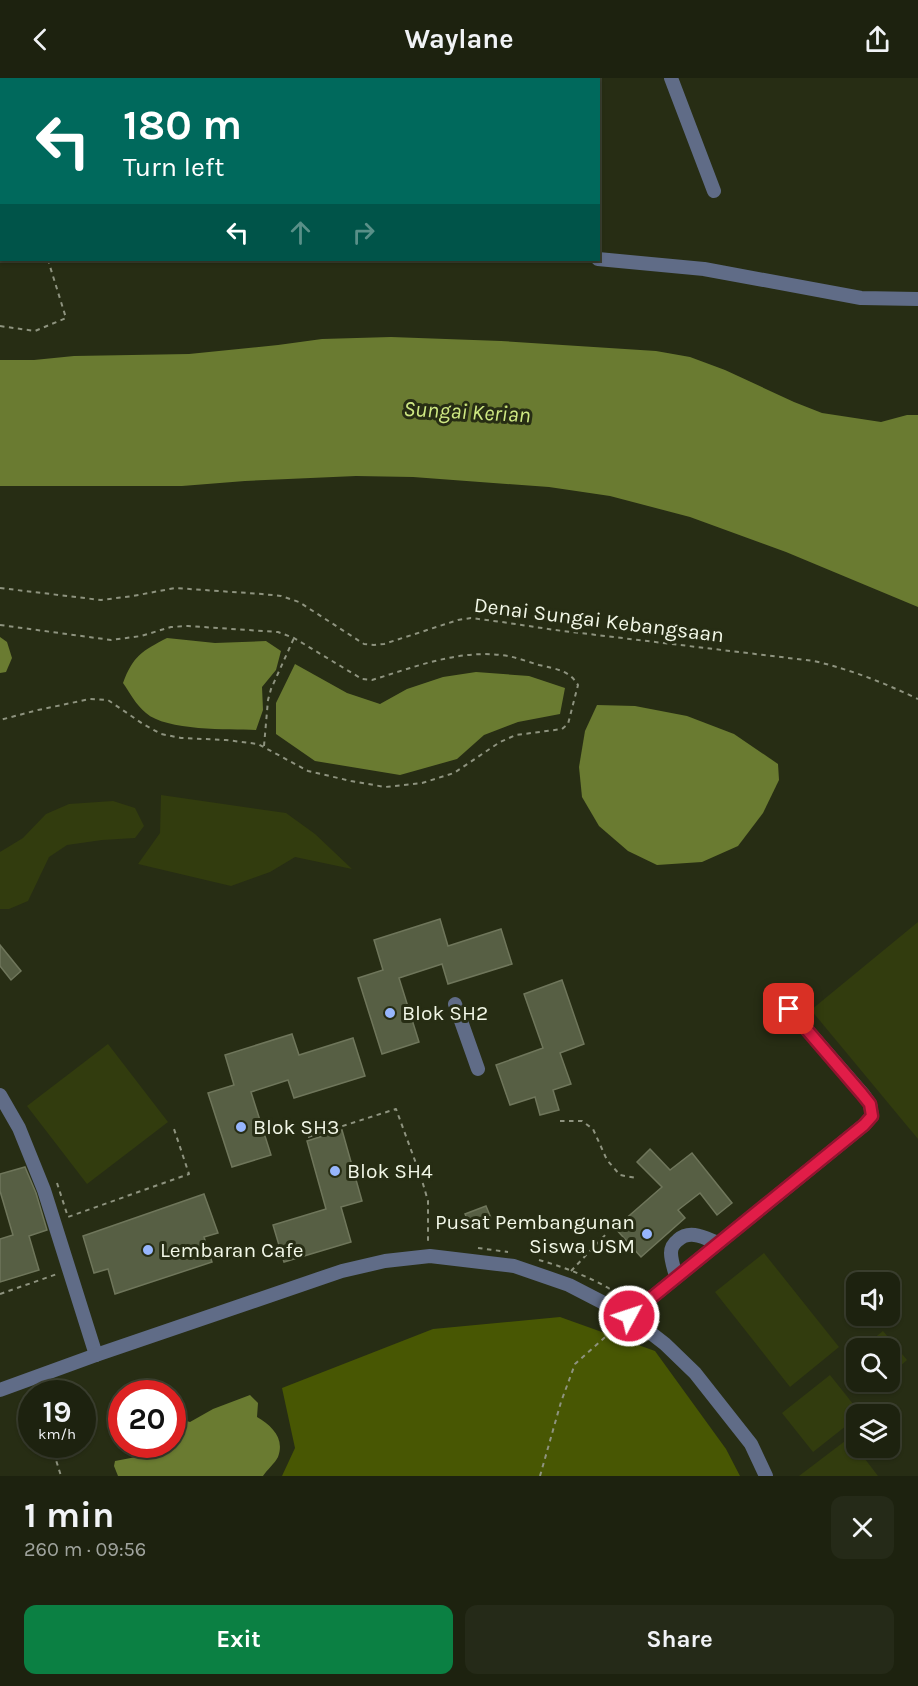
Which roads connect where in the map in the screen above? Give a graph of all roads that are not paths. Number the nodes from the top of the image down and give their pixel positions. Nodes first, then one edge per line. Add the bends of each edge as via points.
1 (671, 78) edge
2 (714, 191) dead end
3 (600, 260) edge
4 (918, 299) edge
5 (455, 1004) dead end
6 (789, 1009) dead end
7 (477, 1069) dead end
8 (0, 1095) edge
9 (718, 1243) junction
10 (676, 1276) junction
11 (629, 1316) junction
12 (96, 1355) junction
13 (0, 1390) edge
14 (766, 1476) edge

1 - 2 street
3 - 4 street via 704,269 861,298
5 - 7 street
6 - 9 street via 870,1104 872,1116
8 - 12 street via 19,1128 44,1190
9 - 10 street
9 - 10 street via 697,1235 679,1239 671,1253
10 - 11 street
11 - 12 street via 569,1285 514,1266 430,1256 385,1261 342,1272
11 - 14 street via 695,1372 751,1444
12 - 13 street

